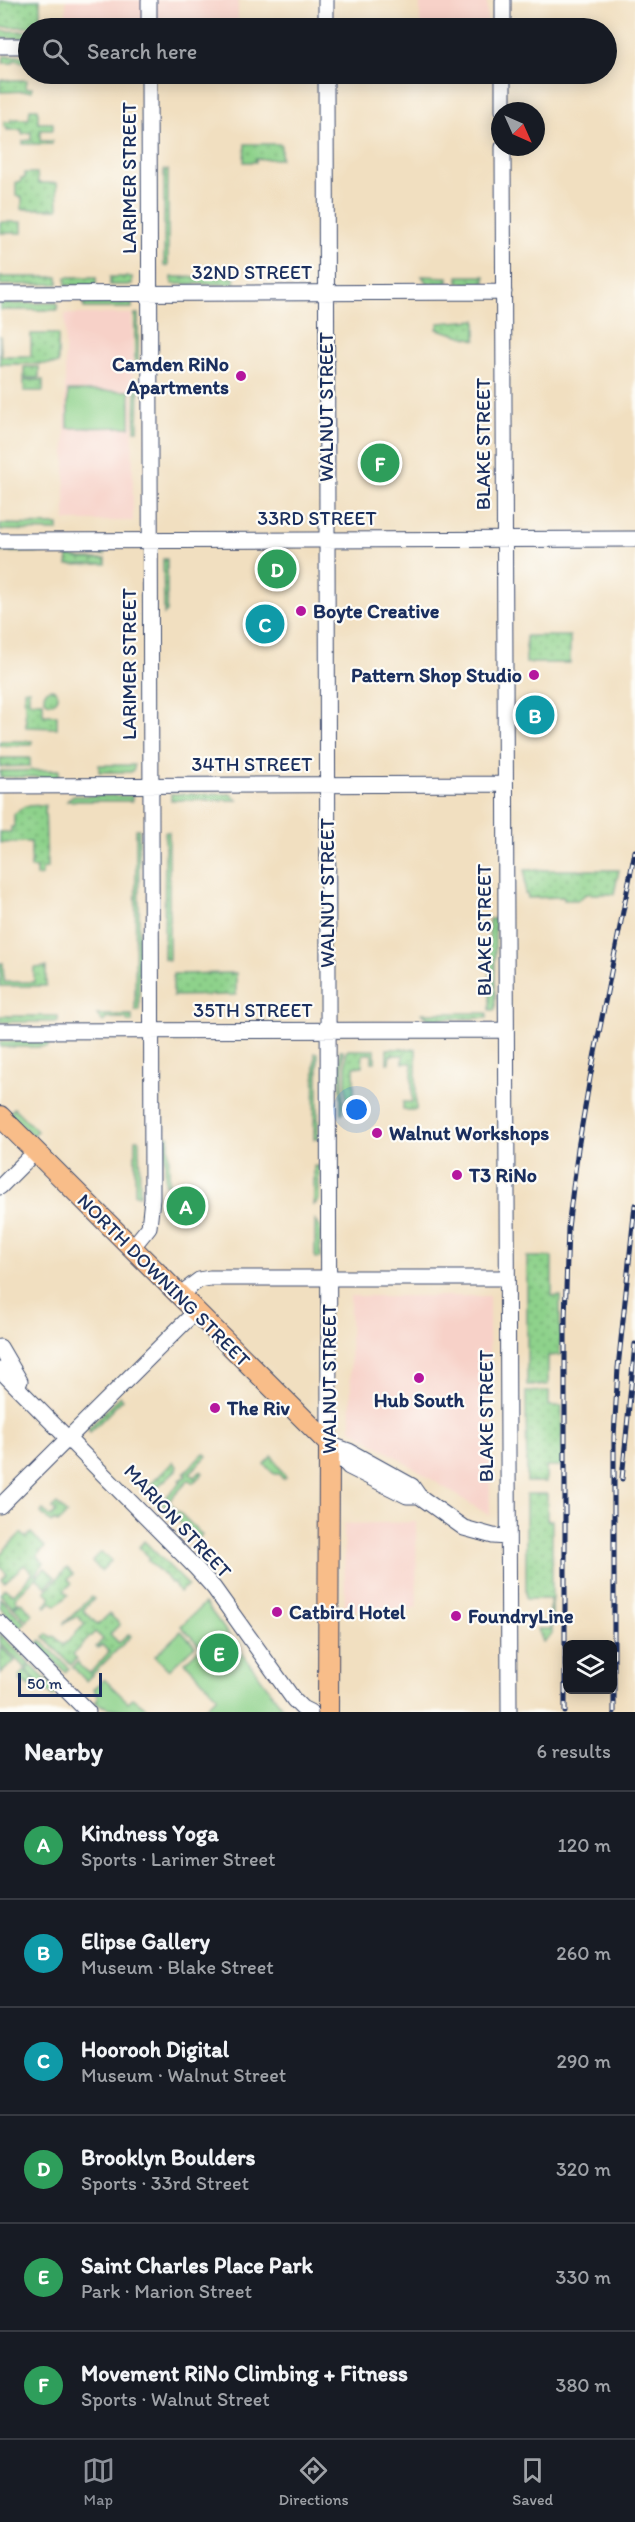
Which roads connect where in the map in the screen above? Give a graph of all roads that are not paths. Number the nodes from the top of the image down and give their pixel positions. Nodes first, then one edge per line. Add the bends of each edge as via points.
1 (149, 0) edge
2 (326, 0) edge
3 (503, 0) edge
4 (149, 18) edge
5 (326, 18) edge
6 (503, 18) edge
7 (0, 46) edge
8 (18, 46) edge
9 (149, 84) edge
10 (326, 84) edge
11 (503, 84) edge
12 (503, 102) edge
13 (503, 156) edge
14 (326, 292) junction
15 (504, 292) junction
16 (150, 293) junction
17 (0, 294) edge
18 (504, 538) junction
19 (326, 539) junction
20 (635, 539) edge
21 (150, 540) junction
22 (0, 541) edge
23 (327, 784) junction
24 (505, 784) junction
25 (0, 786) edge
26 (151, 786) junction
27 (328, 1030) junction
28 (506, 1030) junction
29 (0, 1031) edge
30 (152, 1031) junction
31 (0, 1116) edge
32 (35, 1152) junction
33 (0, 1187) edge
34 (132, 1248) junction
35 (507, 1278) junction
36 (328, 1279) junction
37 (179, 1295) junction
38 (196, 1311) junction
39 (0, 1347) edge
40 (0, 1370) edge
41 (32, 1401) junction
42 (69, 1438) junction
43 (328, 1444) junction
44 (0, 1506) edge
45 (507, 1537) junction
46 (0, 1623) edge
47 (508, 1710) edge
48 (88, 1712) edge
49 (310, 1712) edge
50 (328, 1712) edge

1 - 4 street
2 - 5 street
3 - 6 street
7 - 8 street
9 - 16 street, LARIMER STREET
10 - 14 street, WALNUT STREET
11 - 12 street
13 - 15 street, BLAKE STREET
14 - 15 street, 32ND STREET
14 - 16 street, 32ND STREET
14 - 19 street, WALNUT STREET
15 - 18 street, BLAKE STREET
16 - 17 street, 32ND STREET
16 - 21 street, LARIMER STREET
18 - 19 street, 33RD STREET
18 - 20 street, 33RD STREET
18 - 24 street, BLAKE STREET
19 - 21 street, 33RD STREET
19 - 23 street, WALNUT STREET
21 - 22 street, 33RD STREET
21 - 26 street, LARIMER STREET
23 - 24 street, 34TH STREET
23 - 26 street, 34TH STREET
23 - 27 street, WALNUT STREET
24 - 28 street, BLAKE STREET
25 - 26 street, 34TH STREET
26 - 30 street, LARIMER STREET
27 - 28 street, 35TH STREET
27 - 30 street, 35TH STREET
27 - 36 street, WALNUT STREET
28 - 35 street, BLAKE STREET
29 - 30 street, 35TH STREET
30 - 34 street, LARIMER STREET via 152,1216 147,1232
31 - 32 main road, NORTH DOWNING STREET
32 - 33 street
32 - 34 main road, NORTH DOWNING STREET
34 - 37 main road, NORTH DOWNING STREET
35 - 36 street
35 - 45 street, BLAKE STREET
36 - 37 street via 210,1278 199,1280
36 - 43 street, WALNUT STREET
37 - 38 main road, NORTH DOWNING STREET
38 - 42 street
38 - 43 main road, NORTH DOWNING STREET
39 - 41 street
40 - 41 street, MARION STREET
41 - 42 street, MARION STREET
42 - 44 street
42 - 49 street, MARION STREET via 207,1579 294,1700
43 - 45 street, NORTH DOWNING STREET via 349,1451 412,1486 419,1496 464,1528
43 - 50 main road, WALNUT STREET
45 - 47 street, BLAKE STREET
46 - 48 street

